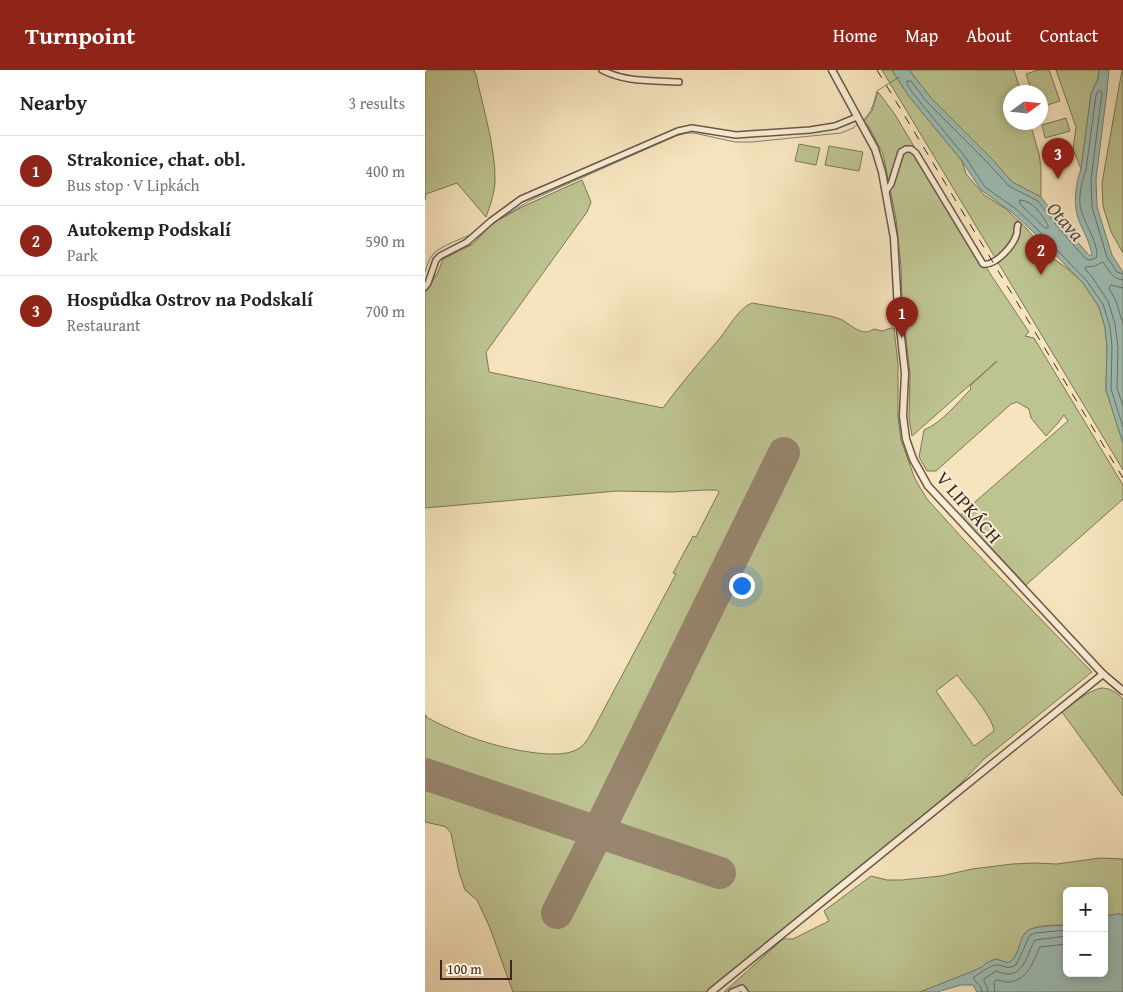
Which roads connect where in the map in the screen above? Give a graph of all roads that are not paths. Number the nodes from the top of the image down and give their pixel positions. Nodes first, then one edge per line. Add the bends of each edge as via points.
1 (602, 70) edge
2 (832, 70) edge
3 (679, 82) dead end
4 (857, 117) junction
5 (886, 191) junction
6 (1017, 225) dead end
7 (425, 287) edge
8 (1103, 674) junction
9 (1123, 691) edge
10 (711, 992) edge
11 (732, 992) edge
12 (745, 992) edge

1 - 3 street via 626,79
2 - 4 street, V LIPKÁCH
4 - 5 street, V LIPKÁCH via 875,149
4 - 7 street via 835,126 810,130 736,135 685,129 521,199 467,242 439,256
5 - 6 street via 901,152 911,149 983,264 1001,257 1017,234
5 - 8 street, V LIPKÁCH via 894,238 905,373 903,416 913,459 928,486
8 - 9 street, V LIPKÁCH
8 - 10 street
11 - 12 street via 742,988

